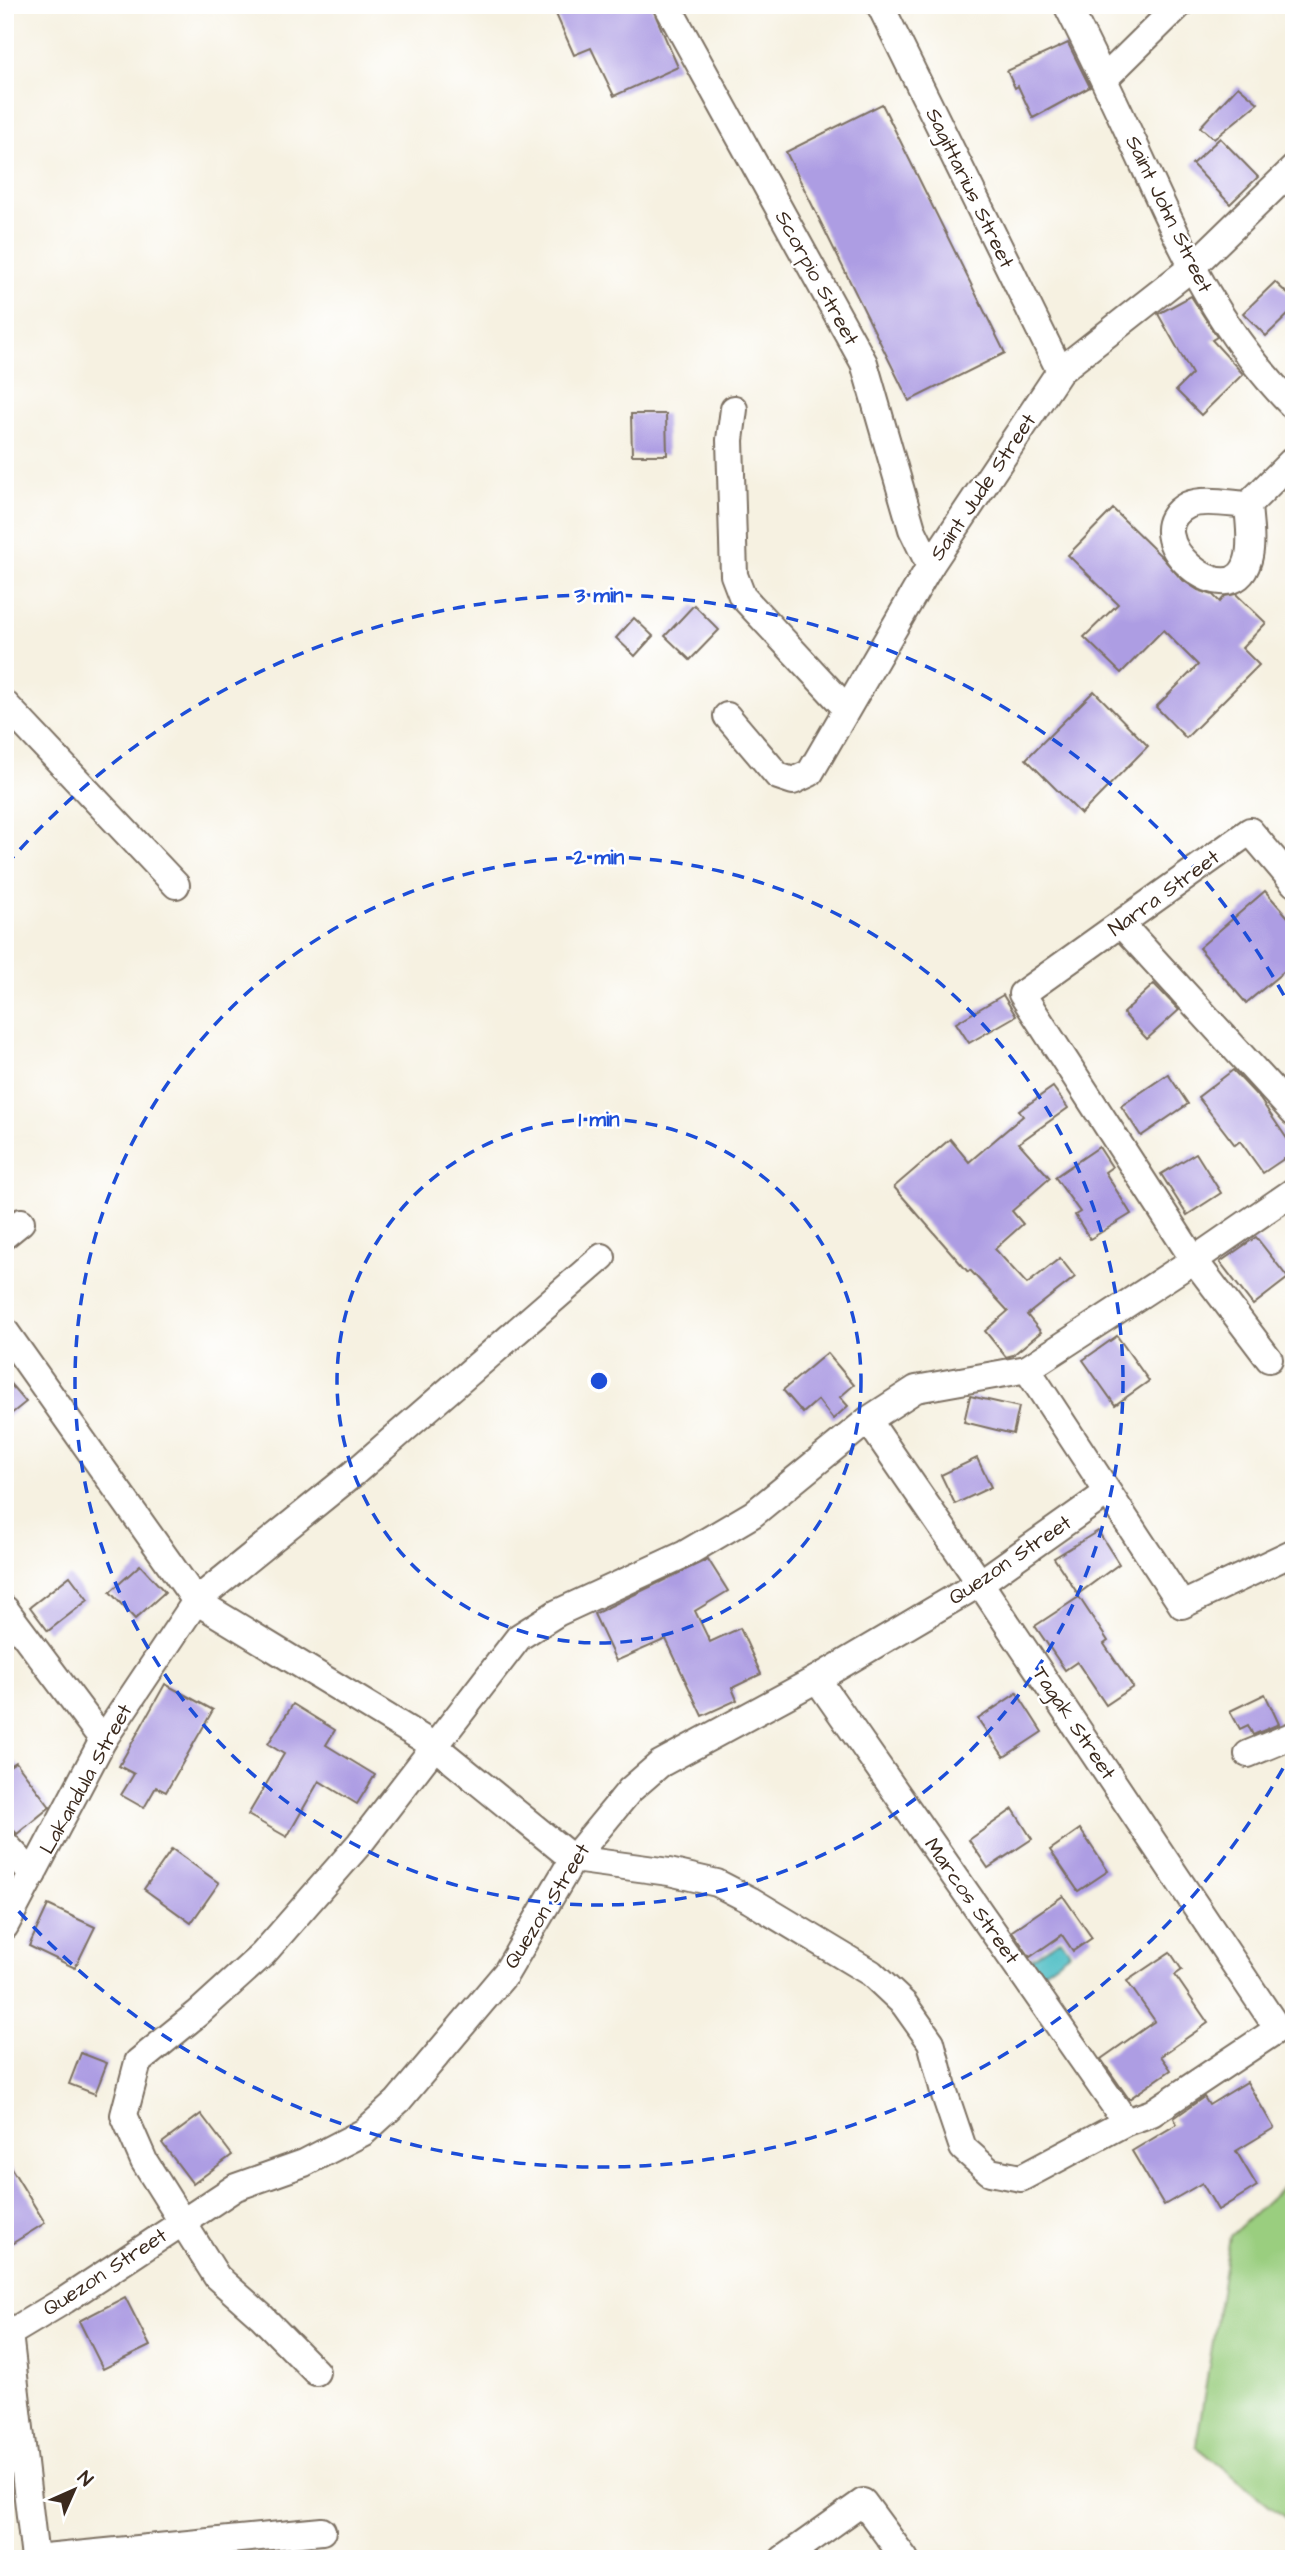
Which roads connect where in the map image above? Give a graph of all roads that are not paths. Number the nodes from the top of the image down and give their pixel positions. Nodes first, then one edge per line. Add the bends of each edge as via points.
1 (667, 5) edge
2 (880, 5) edge
3 (1067, 5) edge
4 (1179, 5) edge
5 (1104, 79) junction
6 (1294, 168) edge
7 (1191, 268) junction
8 (1060, 371) junction
9 (1294, 407) edge
10 (734, 409) dead end
11 (1294, 459) edge
12 (1248, 505) dead end
13 (930, 566) junction
14 (5, 704) edge
15 (846, 708) junction
16 (727, 716) dead end
17 (1294, 883) edge
18 (176, 884) dead end
19 (1121, 924) junction
20 (1294, 1113) edge
21 (1294, 1191) edge
22 (602, 1257) dead end
23 (1194, 1260) junction
24 (5, 1331) edge
25 (1269, 1359) dead end
26 (1027, 1369) junction
27 (868, 1420) junction
28 (1107, 1493) junction
29 (1294, 1552) edge
30 (981, 1583) junction
31 (196, 1601) junction
32 (5, 1609) edge
33 (817, 1679) junction
34 (1294, 1735) edge
35 (103, 1740) junction
36 (433, 1745) junction
37 (1248, 1754) dead end
38 (5, 1844) edge
39 (573, 1859) junction
40 (33, 1874) junction
41 (5, 1926) edge
42 (1286, 2032) edge
43 (1126, 2122) junction
44 (181, 2222) junction
45 (7, 2334) edge
46 (316, 2372) dead end
47 (322, 2531) dead end
48 (35, 2559) edge
49 (783, 2559) edge
50 (905, 2559) edge

1 - 13 street, Scorpio Street via 864,363 912,529
2 - 8 street, Sagittarius Street
3 - 5 street, Saint John Street
4 - 5 street
5 - 7 street, Saint John Street
6 - 7 street, Saint Jude Street
7 - 8 street, Saint Jude Street
7 - 9 street, Saint John Street via 1234,338
8 - 13 street, Saint Jude Street
10 - 15 street via 730,440 738,586 742,596
11 - 12 street
13 - 15 street, Saint Jude Street
14 - 18 street
15 - 16 street, Saint Jude Street via 810,774 793,781 778,776
17 - 19 street, Narra Street via 1250,831
19 - 20 street
19 - 23 street, Narra Street via 1022,994
21 - 23 street
22 - 31 street, Lakandula Street via 354,1473
23 - 25 street
23 - 26 street
24 - 31 street
26 - 27 street via 916,1389
26 - 28 street
27 - 30 street, Tagak Street
27 - 36 street via 753,1514 685,1554 557,1613 519,1637
28 - 29 street via 1182,1605
28 - 30 street, Quezon Street
30 - 33 street, Quezon Street
30 - 42 street, Tagak Street
31 - 35 street, Lakandula Street
31 - 36 street
32 - 35 street
33 - 39 street, Quezon Street via 660,1764 630,1790
33 - 43 street, Marcos Street
34 - 37 street
35 - 40 street, Lakandula Street
36 - 39 street
36 - 44 street via 360,1843 263,1954 138,2062 124,2115 144,2161
38 - 40 street
39 - 43 street via 717,1883 871,1973 904,2004 931,2042 963,2148 990,2172 1021,2178
39 - 44 street, Quezon Street via 506,1973 398,2101 364,2132 304,2163 236,2187
40 - 41 street, Lakandula Street
42 - 43 street via 1152,2113
44 - 45 street, Quezon Street via 65,2301
44 - 46 street via 218,2277
45 - 48 street
47 - 48 street
49 - 50 street via 863,2502

